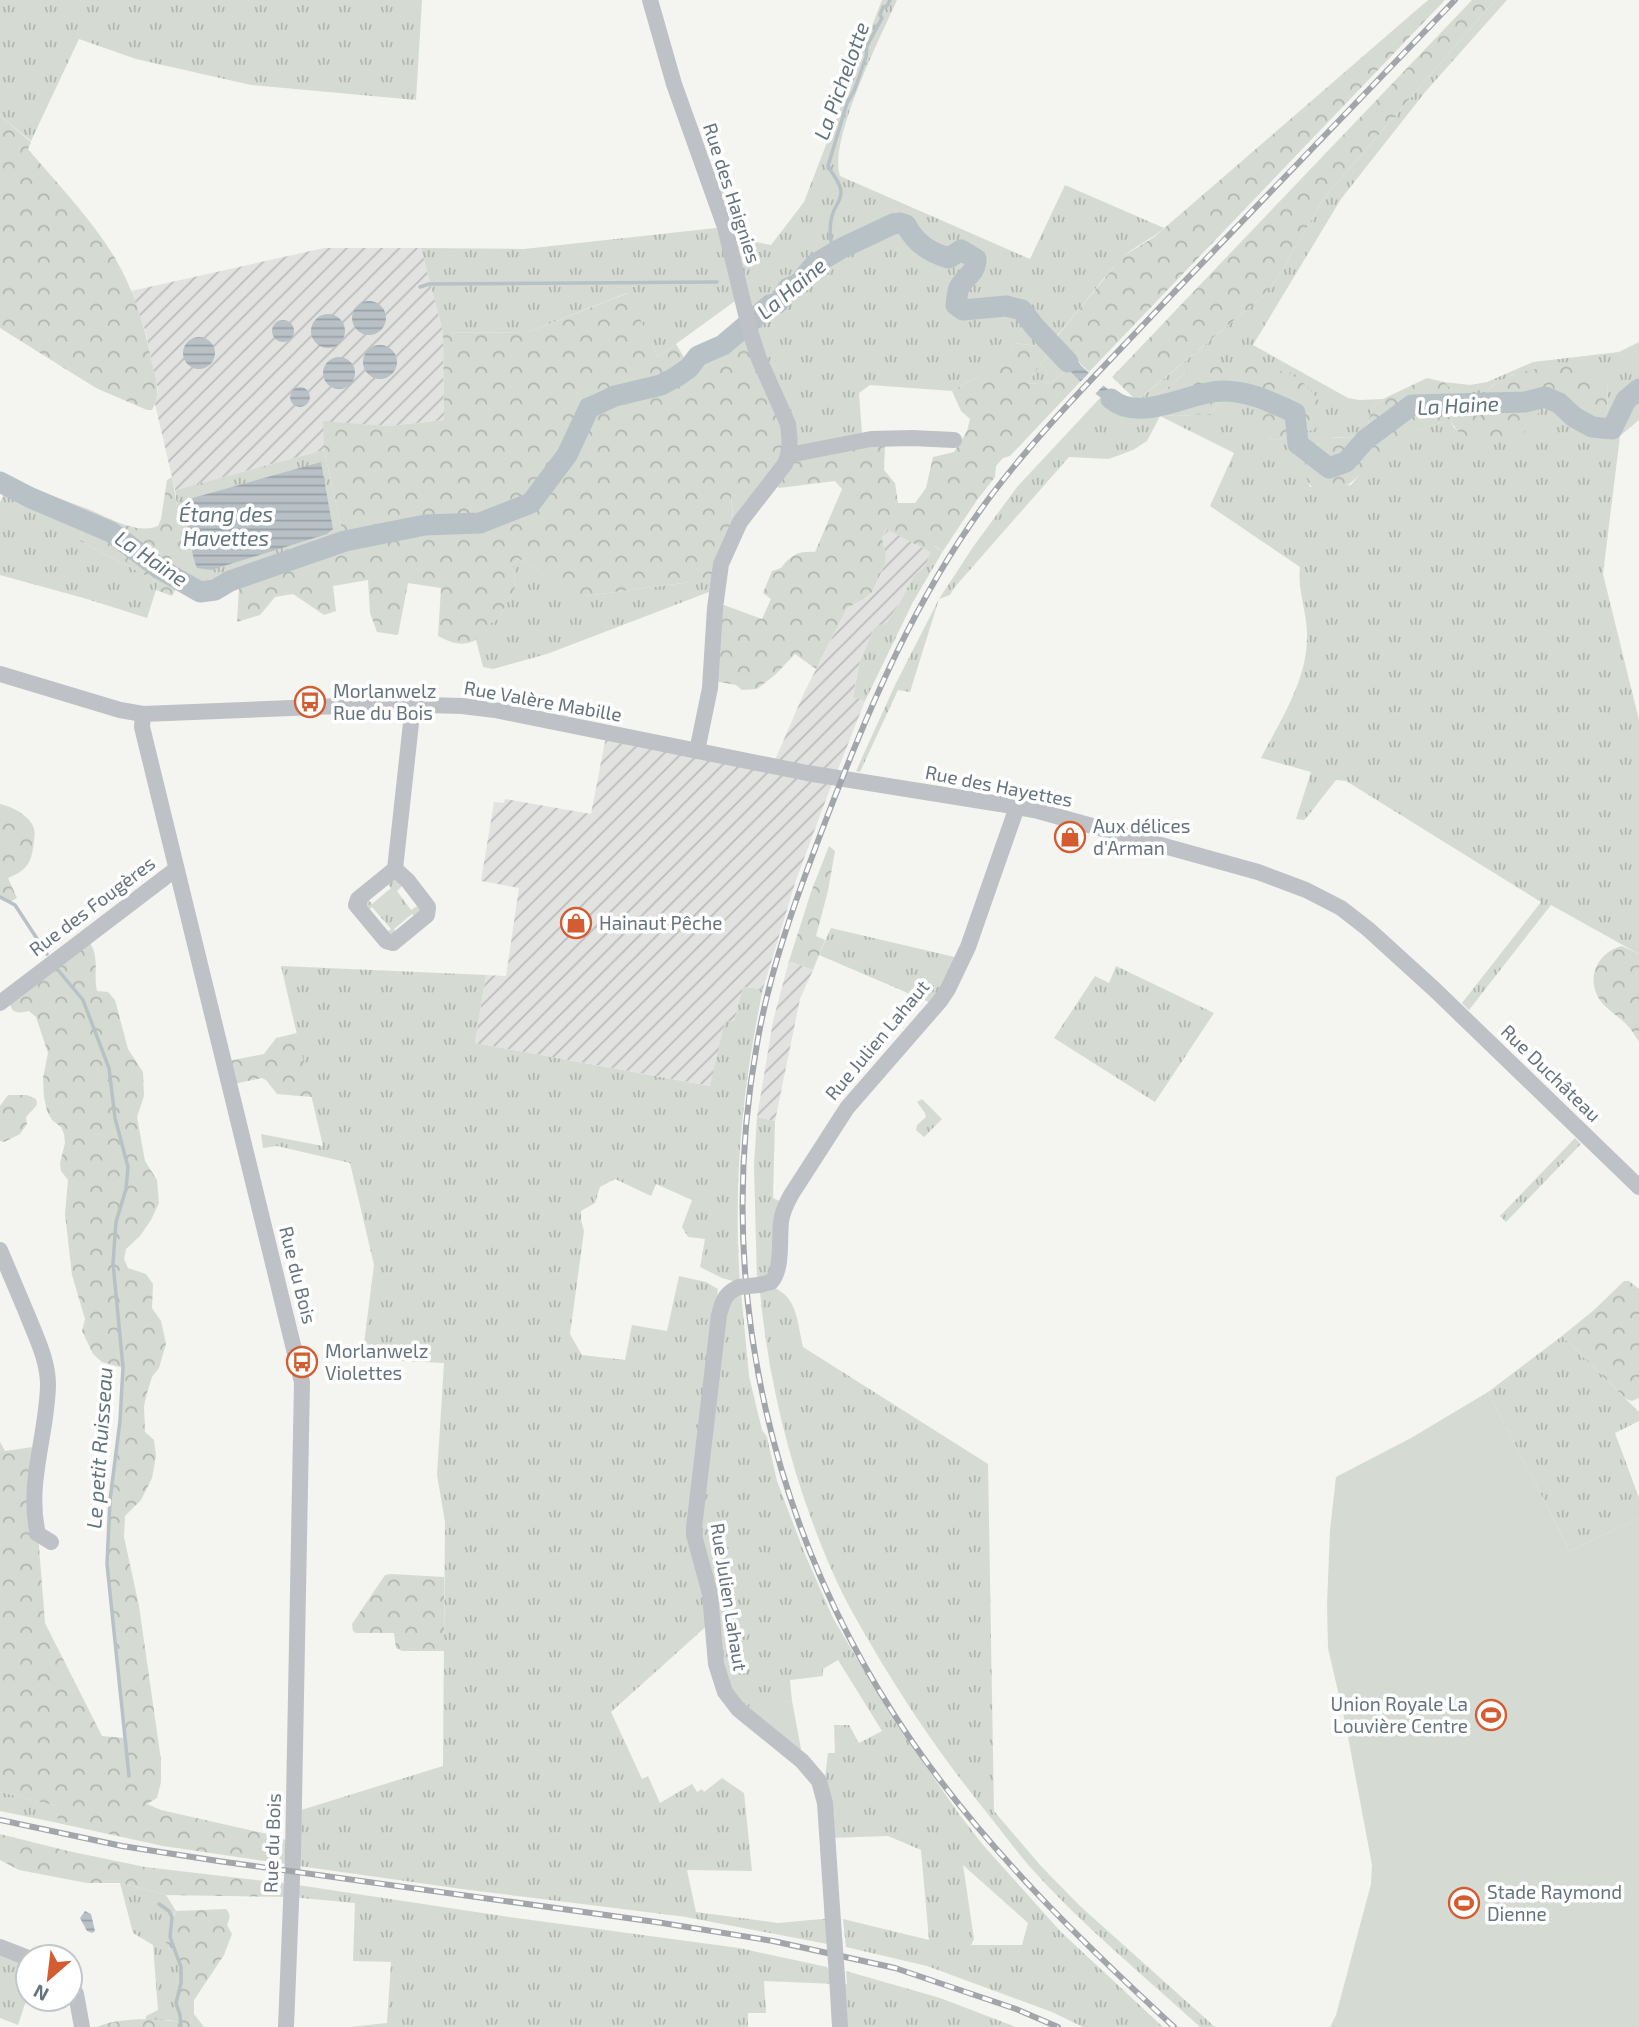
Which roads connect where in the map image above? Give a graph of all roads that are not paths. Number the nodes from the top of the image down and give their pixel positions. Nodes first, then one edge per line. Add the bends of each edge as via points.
1 (650, 0) edge
2 (954, 440) dead end
3 (789, 455) junction
4 (0, 674) edge
5 (414, 705) junction
6 (143, 714) junction
7 (697, 751) junction
8 (849, 780) joint
9 (1017, 807) junction
10 (176, 869) junction
11 (395, 869) junction
12 (1434, 989) joint
13 (0, 1003) edge
14 (1639, 1187) edge
15 (0, 1250) edge
16 (51, 1542) dead end
17 (286, 2027) edge
18 (840, 2027) edge

1 - 3 street, Rue des Haignies via 725,228 759,359 788,424
2 - 3 street via 871,439
3 - 7 street via 740,522 721,564 710,688
4 - 6 street, Rue Valère Mabille
5 - 6 street, Rue Valère Mabille
5 - 7 street, Rue Valère Mabille via 495,710
5 - 11 street
6 - 10 street, Rue du Bois via 142,727
7 - 8 street, Rue Valère Mabille
8 - 9 street, Rue des Hayettes
9 - 12 street, Rue des Hayettes via 1258,872 1306,890 1355,918
9 - 18 street, Rue Julien Lahaut, bridge via 955,976 940,1001 847,1108 790,1195 782,1216 778,1274 771,1282 727,1293 719,1315 694,1535 708,1585 716,1664 725,1692 819,1781 825,1803
10 - 13 street, Rue des Fougères
10 - 17 street, Rue du Bois via 302,1382
11 - 11 street via 428,907 427,915 393,943 356,905
12 - 14 street, Rue Duchâteau
15 - 16 street via 47,1368 34,1516 38,1534

